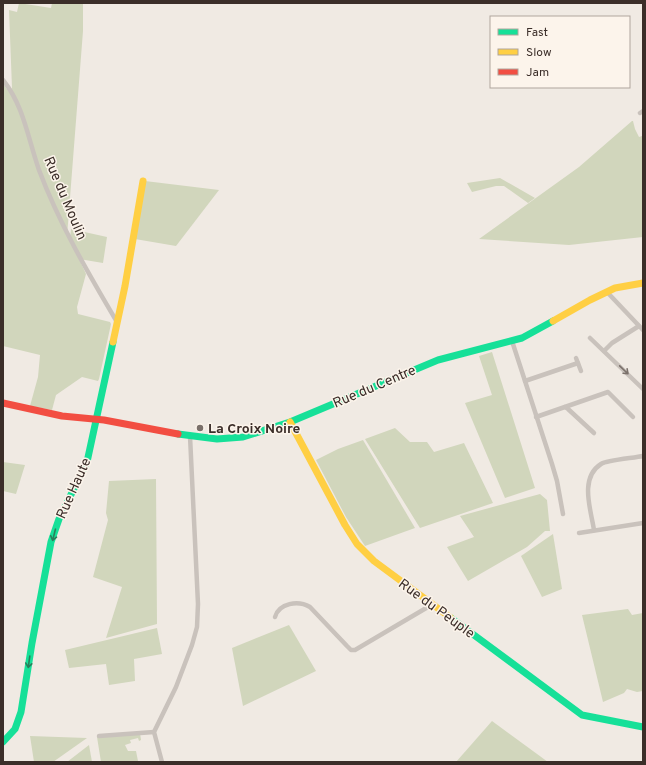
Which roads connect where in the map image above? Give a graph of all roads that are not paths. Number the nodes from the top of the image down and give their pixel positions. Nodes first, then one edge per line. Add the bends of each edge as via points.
1 (3, 80) edge
2 (143, 181) dead end
3 (643, 283) edge
4 (608, 292) junction
5 (117, 322) junction
6 (638, 326) junction
7 (643, 330) edge
8 (590, 338) dead end
9 (512, 341) junction
10 (604, 351) junction
11 (576, 358) dead end
12 (578, 363) junction
13 (581, 371) dead end
14 (525, 381) junction
15 (643, 389) edge
16 (3, 403) edge
17 (565, 407) junction
18 (536, 417) junction
19 (633, 417) dead end
20 (96, 420) junction
21 (290, 422) junction
22 (594, 433) dead end
23 (190, 436) junction
24 (643, 456) edge
25 (564, 514) dead end
26 (643, 523) edge
27 (594, 530) junction
28 (579, 532) dead end
29 (434, 604) junction
30 (275, 617) dead end
31 (643, 727) edge
32 (154, 732) junction
33 (99, 736) dead end
34 (3, 742) edge
35 (162, 762) edge

1 - 5 street, Rue du Moulin via 19,105 39,170 62,222
2 - 5 street, Rue Haute
3 - 4 street, Rue du Centre via 626,285
4 - 6 street
4 - 9 street, Rue du Centre
5 - 20 street, Rue Haute
6 - 7 street
6 - 10 street
8 - 10 street
9 - 14 street
9 - 21 street, Rue du Centre via 461,352 438,360
10 -> 15 street
11 - 12 street
12 - 13 street
12 - 14 street
14 - 18 street
16 - 20 street, Rue du Centre via 62,416
17 - 18 street
17 - 19 street via 608,392
17 - 22 street
18 - 25 street via 557,481
20 - 23 street, Rue du Centre
20 -> 34 street, Rue Haute via 86,464 59,518 47,561 21,716 13,733
21 - 23 street, Rue du Centre via 237,438
21 - 29 street, Rue du Peuple via 357,544 374,561
23 - 32 street via 197,627 183,670
24 - 27 street via 601,464 594,471 588,482 588,493
26 - 27 street
27 - 28 street
29 - 30 street via 355,650 350,650 310,607 304,604 284,606
29 - 31 street, Rue du Peuple via 582,715
32 - 33 street
32 - 35 street

